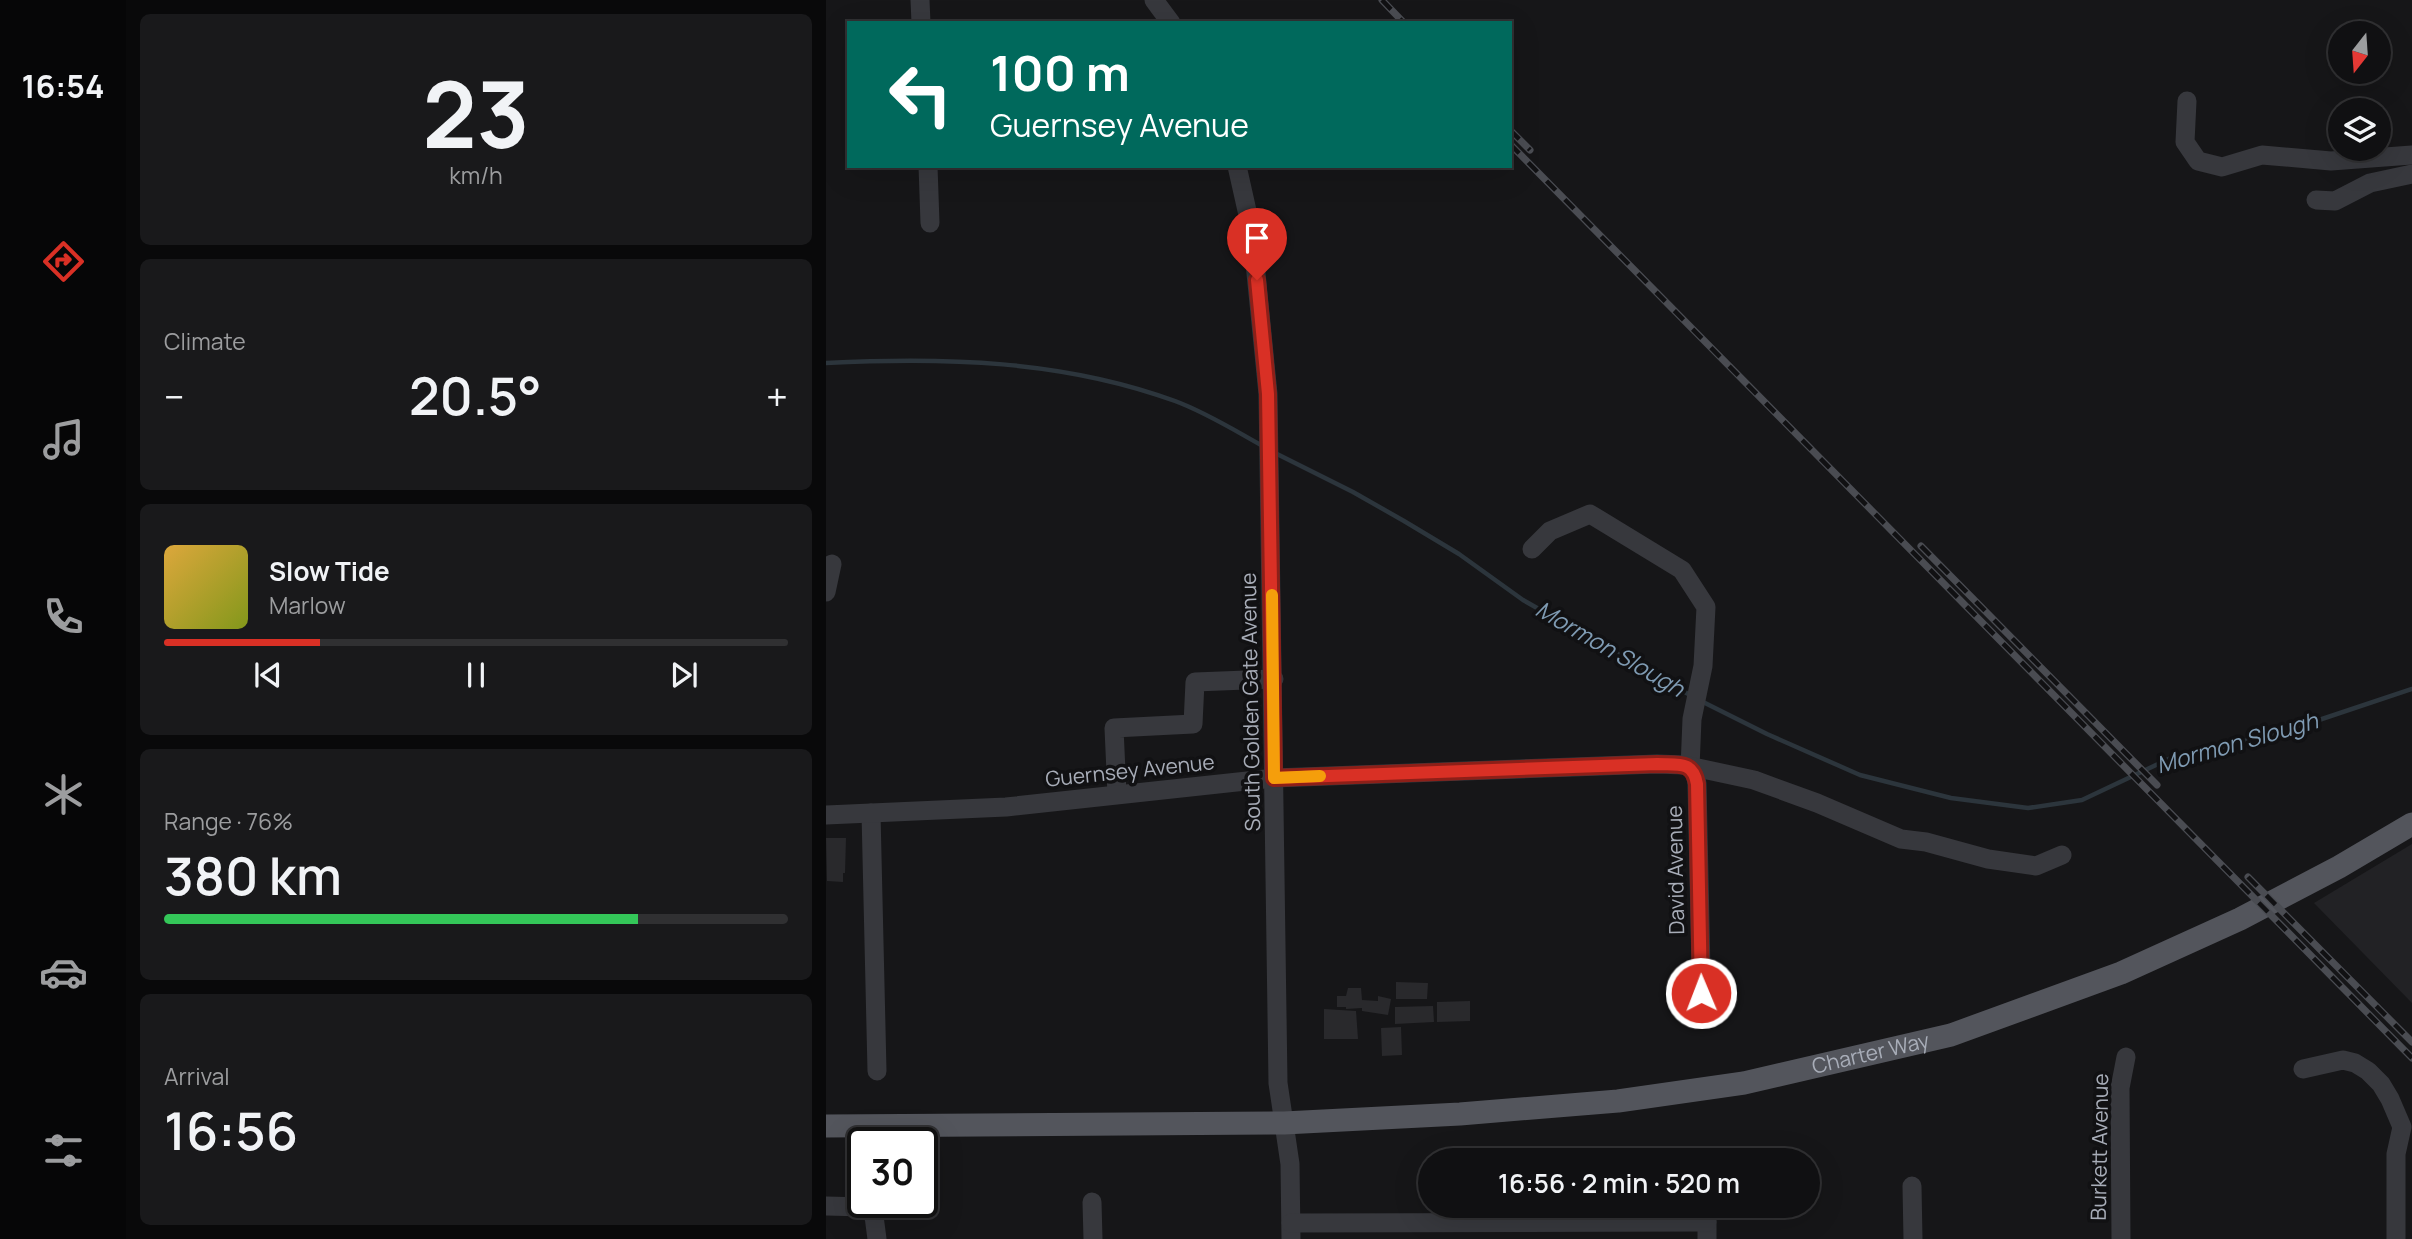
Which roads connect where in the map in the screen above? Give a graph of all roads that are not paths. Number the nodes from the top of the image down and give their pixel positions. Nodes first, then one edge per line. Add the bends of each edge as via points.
1 (920, 0) edge
2 (1154, 0) edge
3 (921, 21) edge
4 (1170, 21) edge
5 (2187, 101) dead end
6 (2412, 155) edge
7 (928, 168) edge
8 (1237, 168) edge
9 (2412, 174) edge
10 (2316, 201) dead end
11 (930, 223) dead end
12 (1532, 549) dead end
13 (832, 564) dead end
14 (826, 592) edge
15 (1274, 679) junction
16 (1690, 768) junction
17 (1274, 778) junction
18 (1117, 794) junction
19 (871, 813) junction
20 (826, 815) edge
21 (2412, 824) edge
22 (2062, 855) dead end
23 (1702, 1017) dead end
24 (2126, 1057) dead end
25 (2303, 1069) dead end
26 (877, 1071) dead end
27 (1284, 1123) junction
28 (826, 1126) edge
29 (1912, 1186) dead end
30 (1093, 1202) dead end
31 (826, 1206) edge
32 (1707, 1222) edge
33 (1291, 1231) edge
34 (877, 1239) edge
35 (1093, 1239) edge
36 (1913, 1239) edge
37 (2121, 1239) edge
38 (2396, 1239) edge

1 - 3 street
2 - 4 street
5 - 6 street via 2185,142 2198,161 2222,167 2262,155 2331,161
7 - 11 street
8 - 15 street, South Golden Gate Avenue via 1252,233 1268,394
9 - 10 street via 2370,183 2335,201
12 - 16 street, David Avenue via 1550,531 1590,514 1682,570 1706,607
13 - 14 street
15 - 17 street, South Golden Gate Avenue
15 - 18 street via 1195,681 1193,724 1114,728
16 - 17 street, Guernsey Avenue via 1657,764
16 - 22 street, Guernsey Avenue via 1754,780 1901,839 2036,866
16 - 23 street, David Avenue via 1697,784
17 - 18 street, Guernsey Avenue
17 - 27 street, South Golden Gate Avenue via 1278,1083
18 - 19 street, Guernsey Avenue via 1006,807
19 - 20 street, Guernsey Avenue
19 - 26 street
21 - 27 main road, Charter Way via 2240,919 2121,972 1951,1035 1744,1083 1618,1101
24 - 37 street, Burkett Avenue via 2120,1088
25 - 38 street via 2343,1060 2355,1063 2381,1084 2390,1099 2402,1127 2396,1154
27 - 28 main road, Charter Way
27 - 33 street, South Golden Gate Avenue
29 - 36 street
30 - 35 street
31 - 34 street via 865,1207 874,1216
32 - 33 street

